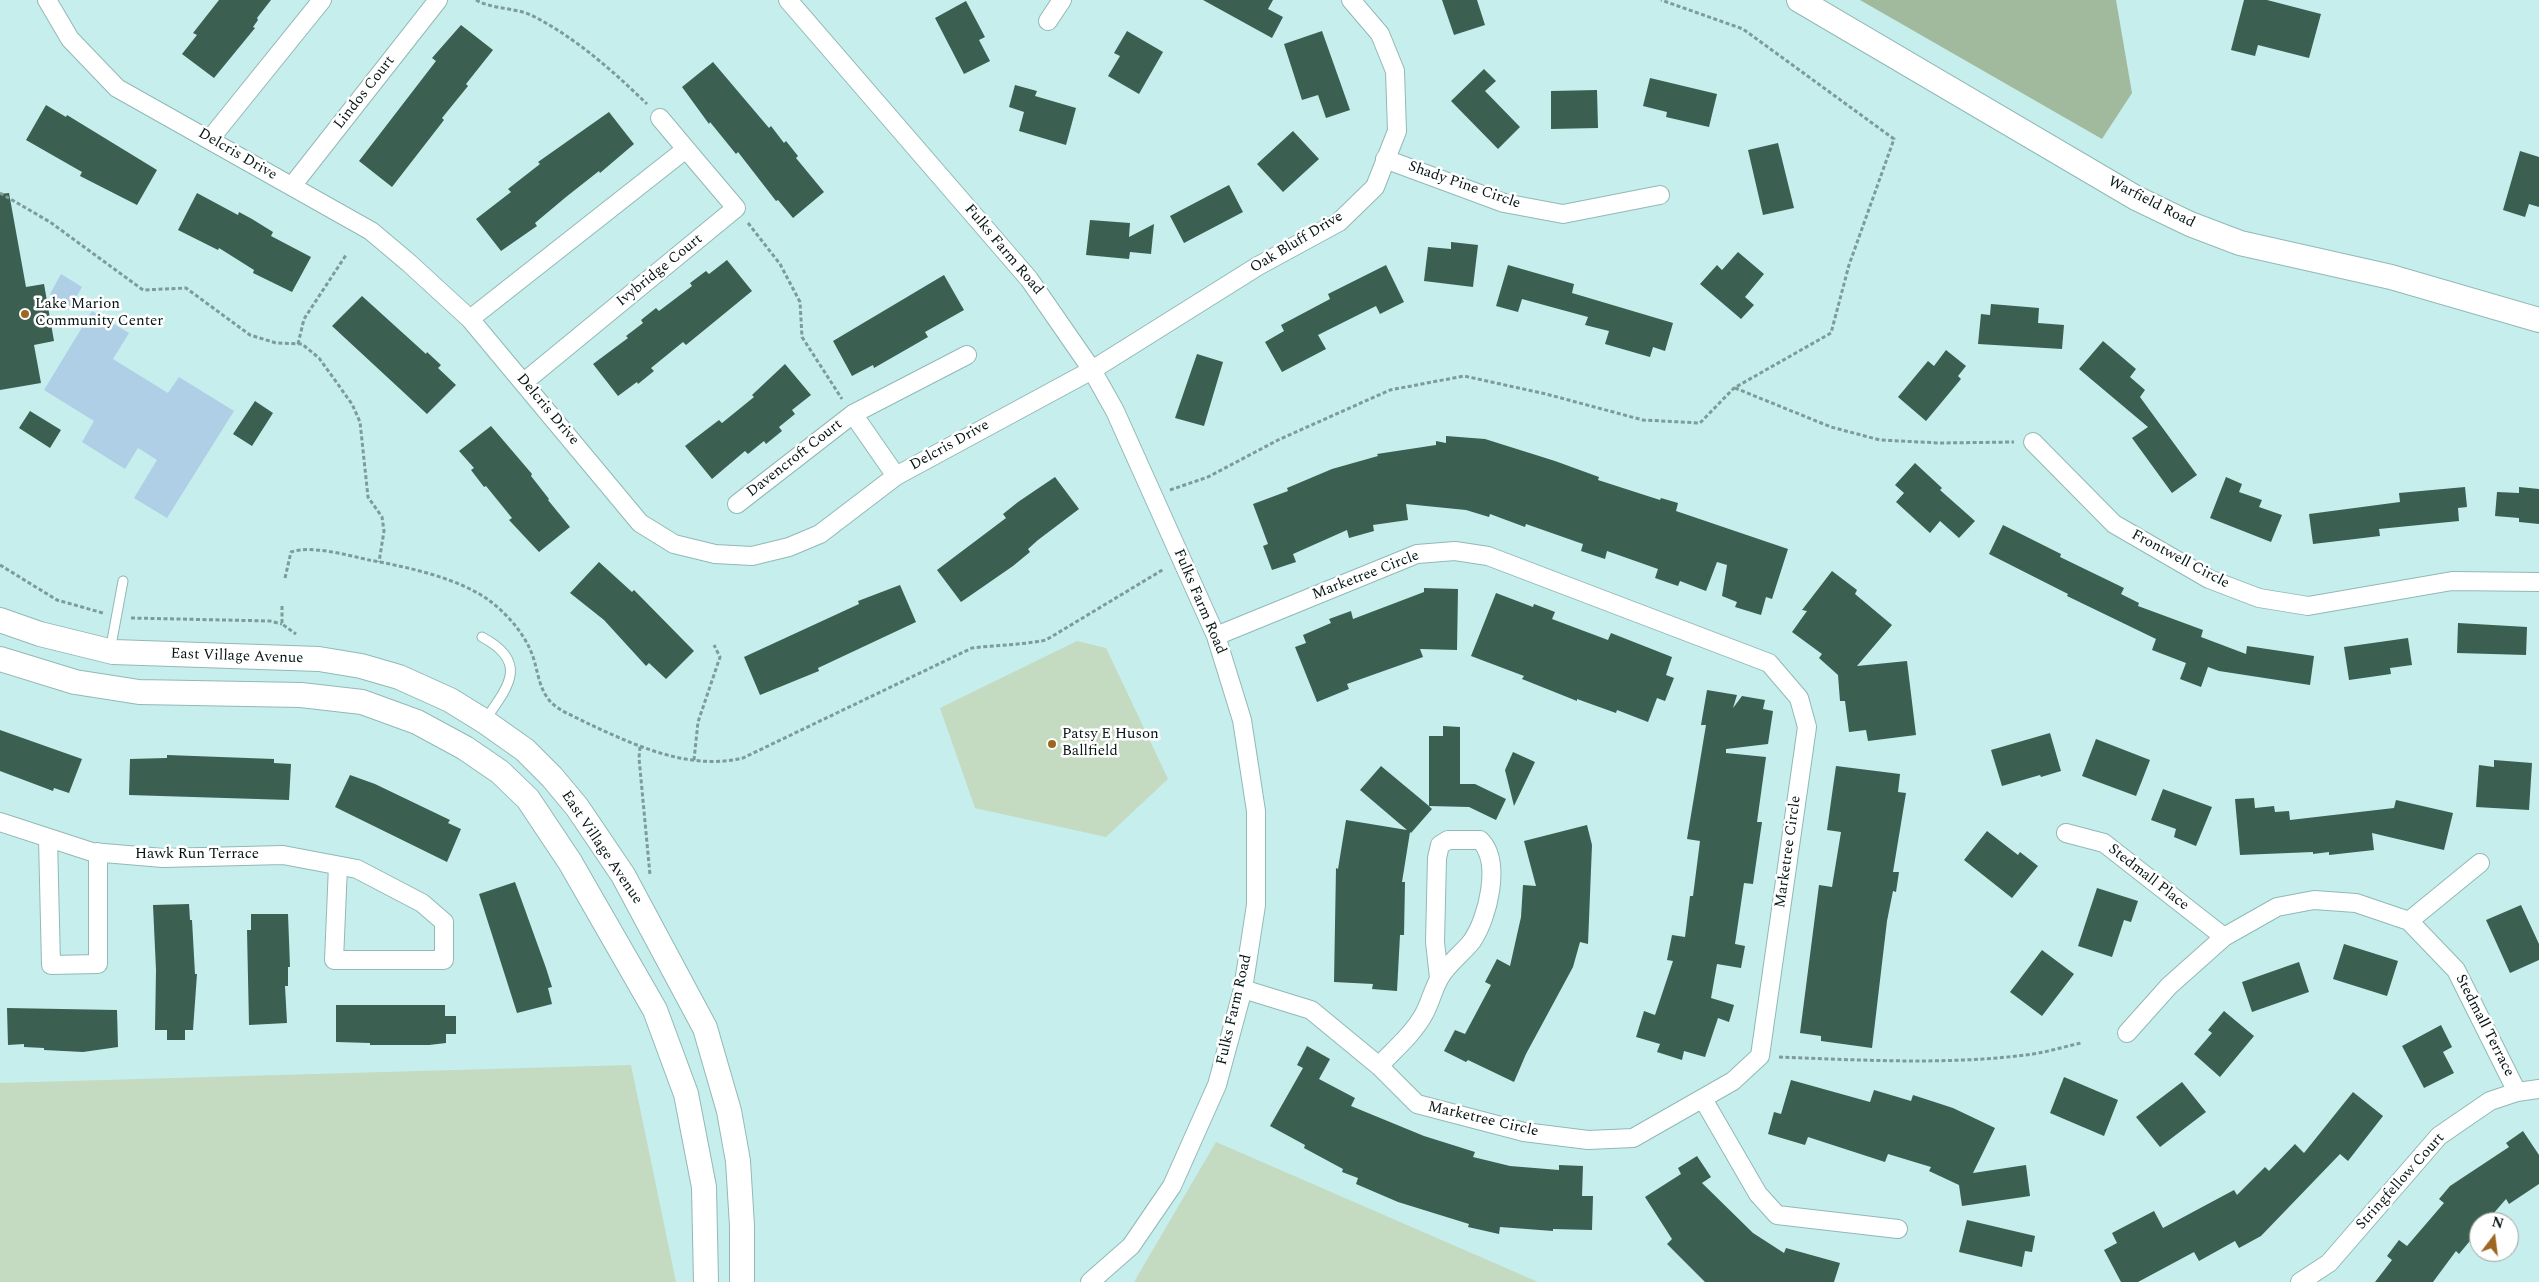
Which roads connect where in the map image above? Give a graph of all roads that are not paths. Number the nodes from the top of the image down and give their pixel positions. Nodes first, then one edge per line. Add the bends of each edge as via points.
1 (47, 0) edge
2 (322, 0) edge
3 (438, 0) edge
4 (788, 0) edge
5 (1062, 0) edge
6 (1351, 0) edge
7 (1798, 0) edge
8 (1048, 22) dead end
9 (660, 118) road end
10 (210, 139) junction
11 (686, 149) junction
12 (1385, 159) junction
13 (292, 186) junction
14 (1660, 195) dead end
15 (470, 319) junction
16 (2539, 320) edge
17 (967, 355) dead end
18 (1092, 370) junction
19 (524, 382) junction
20 (853, 414) junction
21 (2033, 442) road end
22 (896, 476) junction
23 (737, 504) dead end
24 (123, 581) dead end
25 (2539, 582) edge
26 (0, 620) edge
27 (1216, 636) junction
28 (482, 637) dead end
29 (110, 652) junction
30 (0, 659) edge
31 (484, 721) junction
32 (0, 822) edge
33 (2066, 833) dead end
34 (48, 838) junction
35 (98, 852) junction
36 (2480, 863) dead end
37 (338, 866) junction
38 (2409, 921) junction
39 (2224, 937) junction
40 (1439, 978) junction
41 (1243, 988) junction
42 (2127, 1033) dead end
43 (1379, 1066) junction
44 (2539, 1089) edge
45 (2517, 1092) junction
46 (1703, 1098) junction
47 (1898, 1229) dead end
48 (2308, 1280) edge
49 (706, 1282) edge
50 (742, 1282) edge
51 (1090, 1282) edge

1 - 10 street, Delcris Drive via 70,39 117,88
2 - 10 street
3 - 13 street, Lindos Court
4 - 18 street, Fulks Farm Road via 1029,279
5 - 8 street
6 - 12 street, Oak Bluff Drive via 1380,34 1395,70 1397,131
7 - 16 street, Warfield Road via 2136,198 2190,224 2240,243 2391,277
9 - 11 street
10 - 13 street, Delcris Drive
11 - 15 street
11 - 19 street, Ivybridge Court via 736,208
12 - 14 street, Shady Pine Circle via 1504,203 1563,214
12 - 18 street, Oak Bluff Drive via 1375,187 1338,222 1258,266
13 - 15 street, Delcris Drive via 370,231
15 - 19 street, Delcris Drive
17 - 20 street, Davencroft Court
18 - 22 street, Delcris Drive
18 - 27 street, Fulks Farm Road via 1115,411
19 - 22 street, Delcris Drive via 640,523 674,544 715,554 752,556 790,547 820,534
20 - 22 street, Davencroft Court
20 - 23 street, Davencroft Court
21 - 25 street, Frontwell Circle via 2114,524 2210,579 2259,598 2308,606 2452,581
24 - 29 lane
26 - 29 street, East Village Avenue
27 - 41 street, Fulks Farm Road via 1242,720 1256,811 1256,905
27 - 46 street, Marketree Circle via 1417,554 1455,551 1488,556 1769,663 1799,698 1807,726 1760,1056 1733,1081
28 - 31 lane via 497,645 509,659 511,671 507,685
29 - 31 street, East Village Avenue via 319,659 361,666 422,686
30 - 49 street via 75,682 139,692 301,695 362,702 417,722 500,772 528,799 570,862 655,1010 686,1094 704,1187
31 - 50 street, East Village Avenue via 525,750 577,807 623,875 705,1028 729,1112 738,1161
32 - 34 street, Hawk Run Terrace
33 - 39 street, Stedmall Place via 2104,843
34 - 35 street, Hawk Run Terrace
34 - 35 street via 51,965 98,964
35 - 37 street, Hawk Run Terrace via 163,858 283,855
36 - 38 street
37 - 37 street, Hawk Run Terrace via 357,869 422,903 444,922 444,960 334,960
38 - 39 street, Stedmall Terrace via 2356,903 2314,900 2276,907
38 - 45 street, Stedmall Terrace via 2456,970
39 - 42 street, Stedmall Terrace via 2169,986
40 - 40 street via 1471,941 1486,909 1491,858 1488,848 1480,840 1448,840 1440,845 1435,942
40 - 43 street via 1416,1028
41 - 43 street, Marketree Circle via 1311,1010
41 - 51 street, Fulks Farm Road via 1218,1085 1172,1186 1131,1246
43 - 46 street, Marketree Circle via 1417,1104 1524,1132 1588,1140 1633,1138
44 - 45 street, Stringfellow Court
45 - 48 street, Stringfellow Court via 2490,1101 2439,1136 2329,1263
46 - 47 street via 1758,1194 1777,1216

